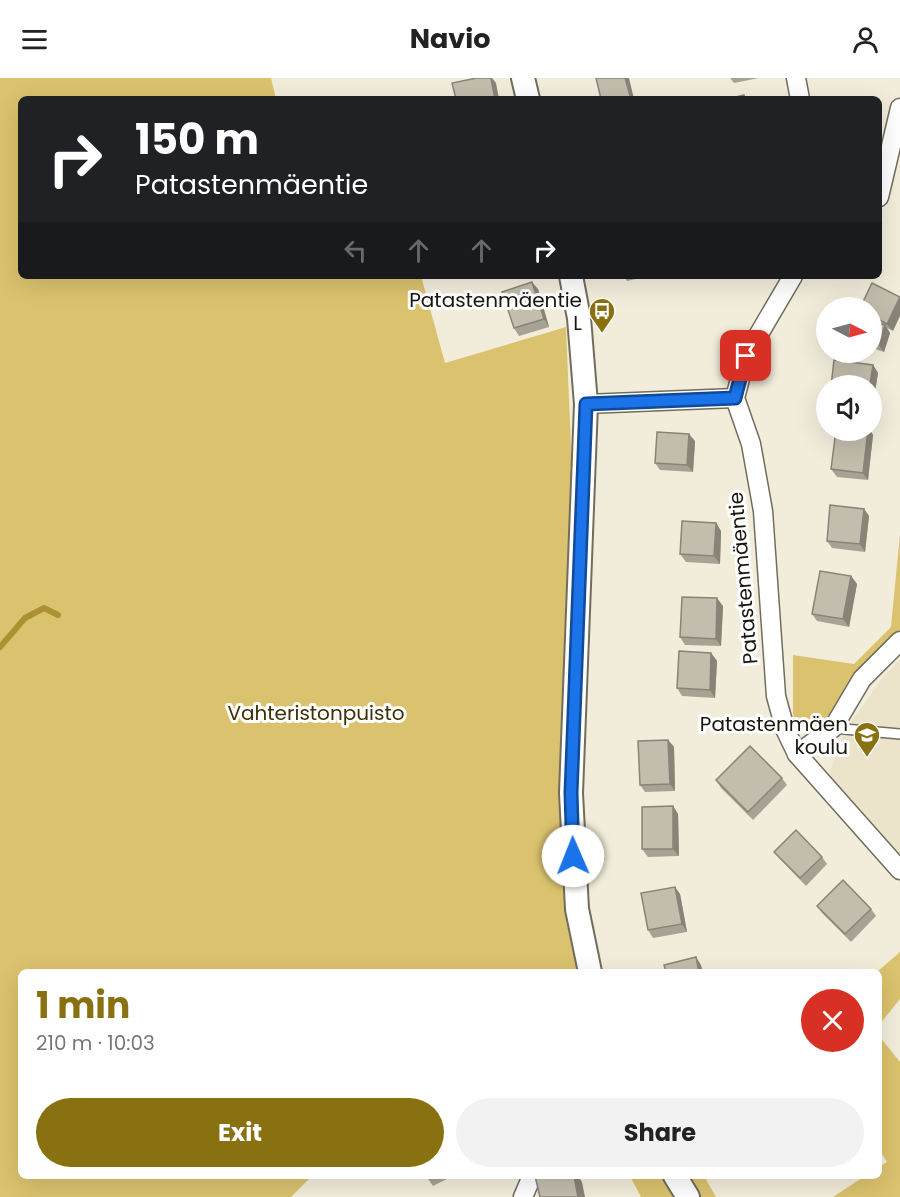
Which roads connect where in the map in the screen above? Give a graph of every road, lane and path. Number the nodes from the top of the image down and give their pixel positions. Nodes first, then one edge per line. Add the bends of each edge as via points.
1 (523, 78) edge
2 (796, 78) edge
3 (527, 96) edge
4 (799, 96) edge
5 (900, 108) edge
6 (882, 184) edge
7 (572, 279) edge
8 (791, 279) edge
9 (735, 398) junction
10 (586, 404) junction
11 (900, 641) edge
12 (833, 728) junction
13 (900, 734) edge
14 (797, 754) junction
15 (900, 870) edge
16 (589, 969) edge
17 (531, 1179) edge
18 (677, 1179) edge
19 (523, 1197) edge
20 (688, 1197) edge

1 - 3 street
2 - 4 street
5 - 6 street
7 - 10 street
8 - 9 street via 746,356
9 - 10 street
9 - 14 street, Patastenmäentie via 751,444 763,511 776,696
10 - 16 street via 571,793 577,909
11 - 12 street via 862,679
12 - 13 lane
12 - 14 street
14 - 15 street, Patastenmäentie
17 - 19 street
18 - 20 street

